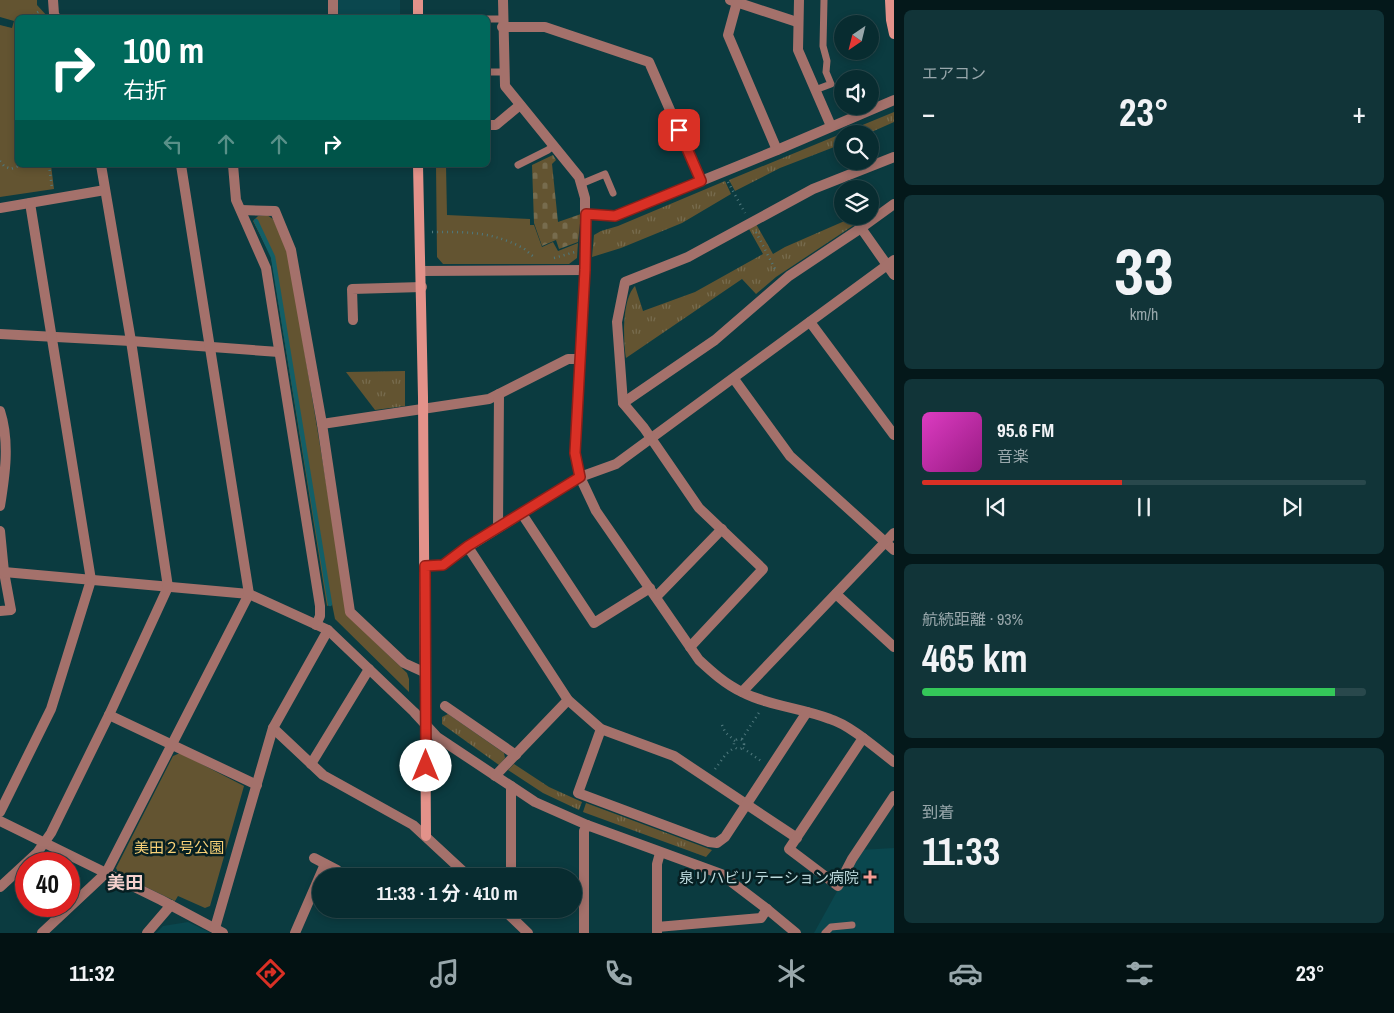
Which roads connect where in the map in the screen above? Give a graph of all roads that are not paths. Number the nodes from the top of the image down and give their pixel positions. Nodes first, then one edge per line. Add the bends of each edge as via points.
1 (53, 0) edge
2 (333, 0) edge
3 (418, 0) edge
4 (503, 0) edge
5 (799, 0) edge
6 (824, 0) edge
7 (890, 0) edge
8 (734, 1) edge
9 (54, 15) edge
10 (333, 15) edge
11 (418, 15) edge
12 (490, 20) edge
13 (797, 22) junction
14 (502, 23) junction
15 (894, 34) edge
16 (490, 72) edge
17 (504, 72) junction
18 (815, 90) junction
19 (894, 100) edge
20 (520, 105) junction
21 (490, 125) edge
22 (831, 126) junction
23 (553, 146) junction
24 (777, 150) junction
25 (894, 157) edge
26 (518, 165) dead end
27 (101, 167) edge
28 (181, 167) edge
29 (233, 167) edge
30 (418, 167) edge
31 (701, 181) junction
32 (581, 184) junction
33 (105, 190) junction
34 (613, 193) dead end
35 (30, 203) junction
36 (894, 204) edge
37 (0, 208) edge
38 (241, 210) junction
39 (586, 214) junction
40 (861, 228) junction
41 (890, 263) edge
42 (585, 270) junction
43 (421, 271) junction
44 (894, 275) edge
45 (422, 287) junction
46 (352, 320) dead end
47 (810, 322) junction
48 (0, 334) edge
49 (51, 337) junction
50 (131, 341) junction
51 (210, 347) junction
52 (279, 352) junction
53 (579, 359) junction
54 (734, 379) junction
55 (499, 394) junction
56 (623, 403) junction
57 (423, 408) junction
58 (0, 412) edge
59 (322, 424) junction
60 (894, 435) edge
61 (651, 439) junction
62 (580, 477) junction
63 (0, 506) edge
64 (522, 514) junction
65 (498, 528) junction
66 (722, 529) junction
67 (0, 532) edge
68 (894, 533) edge
69 (885, 542) junction
70 (468, 546) junction
71 (894, 550) edge
72 (425, 566) junction
73 (4, 572) junction
74 (91, 580) junction
75 (168, 587) junction
76 (653, 593) junction
77 (249, 594) junction
78 (836, 594) junction
79 (0, 610) edge
80 (316, 625) junction
81 (328, 630) junction
82 (690, 647) junction
83 (894, 647) edge
84 (369, 669) junction
85 (426, 673) junction
86 (742, 692) junction
87 (568, 700) junction
88 (444, 706) dead end
89 (807, 712) junction
90 (109, 715) junction
91 (426, 725) junction
92 (273, 728) junction
93 (601, 729) junction
94 (863, 738) junction
95 (172, 745) junction
96 (516, 756) junction
97 (894, 762) edge
98 (311, 764) junction
99 (495, 776) junction
100 (257, 785) junction
101 (510, 786) junction
102 (894, 796) edge
103 (747, 805) junction
104 (0, 812) edge
105 (0, 821) edge
106 (586, 825) junction
107 (426, 836) junction
108 (797, 838) junction
109 (44, 843) junction
110 (660, 853) junction
111 (314, 858) dead end
112 (325, 864) junction
113 (333, 868) edge
114 (460, 868) edge
115 (511, 868) edge
116 (106, 873) junction
117 (0, 887) edge
118 (171, 905) junction
119 (767, 908) junction
120 (515, 918) edge
121 (852, 925) dead end
122 (657, 930) edge
123 (219, 931) edge
124 (42, 933) edge
125 (147, 933) edge
126 (295, 933) edge
127 (528, 933) edge
128 (584, 933) edge
129 (796, 933) edge
130 (825, 933) edge

1 - 9 street
2 - 10 street
3 - 11 street
4 - 14 street
5 - 13 street
6 - 18 lane via 823,46 831,84
7 - 15 street
8 - 13 street
8 - 24 street via 728,35
12 - 14 lane
13 - 18 street via 798,50
14 - 17 street
14 - 31 street via 545,27 650,62
16 - 17 lane
17 - 20 street via 505,86
18 - 22 street
19 - 22 street
20 - 21 street via 496,125
20 - 23 street
22 - 24 street
23 - 26 lane
23 - 32 street via 579,177
24 - 31 street
25 - 56 street via 813,189 688,257 625,282 617,322
27 - 33 street
28 - 51 street
29 - 38 street via 236,200
30 - 43 street
31 - 39 street via 615,216
32 - 34 lane via 605,174
32 - 39 street
33 - 35 street
33 - 50 street
35 - 37 street
35 - 49 street
36 - 40 street
38 - 52 street via 266,268
38 - 59 street via 274,211 291,250
39 - 42 street
40 - 41 street
40 - 56 street via 783,281 714,340
41 - 44 street
41 - 47 street
42 - 43 street
42 - 53 street
43 - 45 street
45 - 46 street via 352,289
45 - 57 street
47 - 54 street
47 - 60 street
48 - 49 street
49 - 50 street
49 - 74 street
50 - 51 street
50 - 75 street
51 - 52 street
51 - 77 street
52 - 80 street via 320,606
53 - 55 street via 568,359
53 - 62 street via 575,453
54 - 61 street
54 - 69 street via 790,456
55 - 57 street via 489,399
55 - 65 street
56 - 61 street
57 - 59 street
57 - 72 street
58 - 63 street via 4,426 5,470
59 - 85 street via 350,612 404,663
61 - 62 street via 616,464
61 - 66 street via 699,508
62 - 64 street
62 - 76 street via 596,511
64 - 65 street
64 - 76 street via 594,623
65 - 70 street
66 - 76 street
66 - 82 street via 763,570
67 - 73 street
68 - 69 street
69 - 71 street
69 - 78 street
70 - 72 street via 443,565
70 - 87 street
72 - 85 street
73 - 74 street
73 - 79 street via 12,610
74 - 75 street
74 - 104 street via 52,709
75 - 77 street
75 - 90 street
76 - 82 street
77 - 80 street
77 - 95 street
78 - 83 street
78 - 86 street
80 - 81 street
81 - 84 street
81 - 92 street
82 - 86 street via 698,660 714,674
84 - 91 street
84 - 98 street
85 - 91 street
86 - 89 street
87 - 93 street
87 - 96 street
88 - 96 street
89 - 94 street via 832,719
89 - 103 street
90 - 95 street
90 - 109 street
91 - 99 street via 437,737
91 - 107 street
92 - 98 street
92 - 100 street
93 - 103 street via 674,756
93 - 103 street via 578,793 717,843 725,837
94 - 97 street
94 - 108 street
95 - 100 street
95 - 116 street
96 - 99 street
98 - 107 street
99 - 101 street
100 - 123 street
101 - 106 street via 534,802
101 - 115 street
102 - 108 street via 838,886 789,849
103 - 108 street
105 - 109 street
106 - 110 street
106 - 128 street
107 - 114 street
109 - 116 street
109 - 117 street
110 - 119 street via 720,874
110 - 122 street via 657,864
111 - 112 street
112 - 113 street
112 - 126 street
116 - 118 street
116 - 124 street
118 - 123 street
118 - 125 street
119 - 122 street via 761,918
119 - 129 street
120 - 127 street
121 - 130 lane via 831,927

